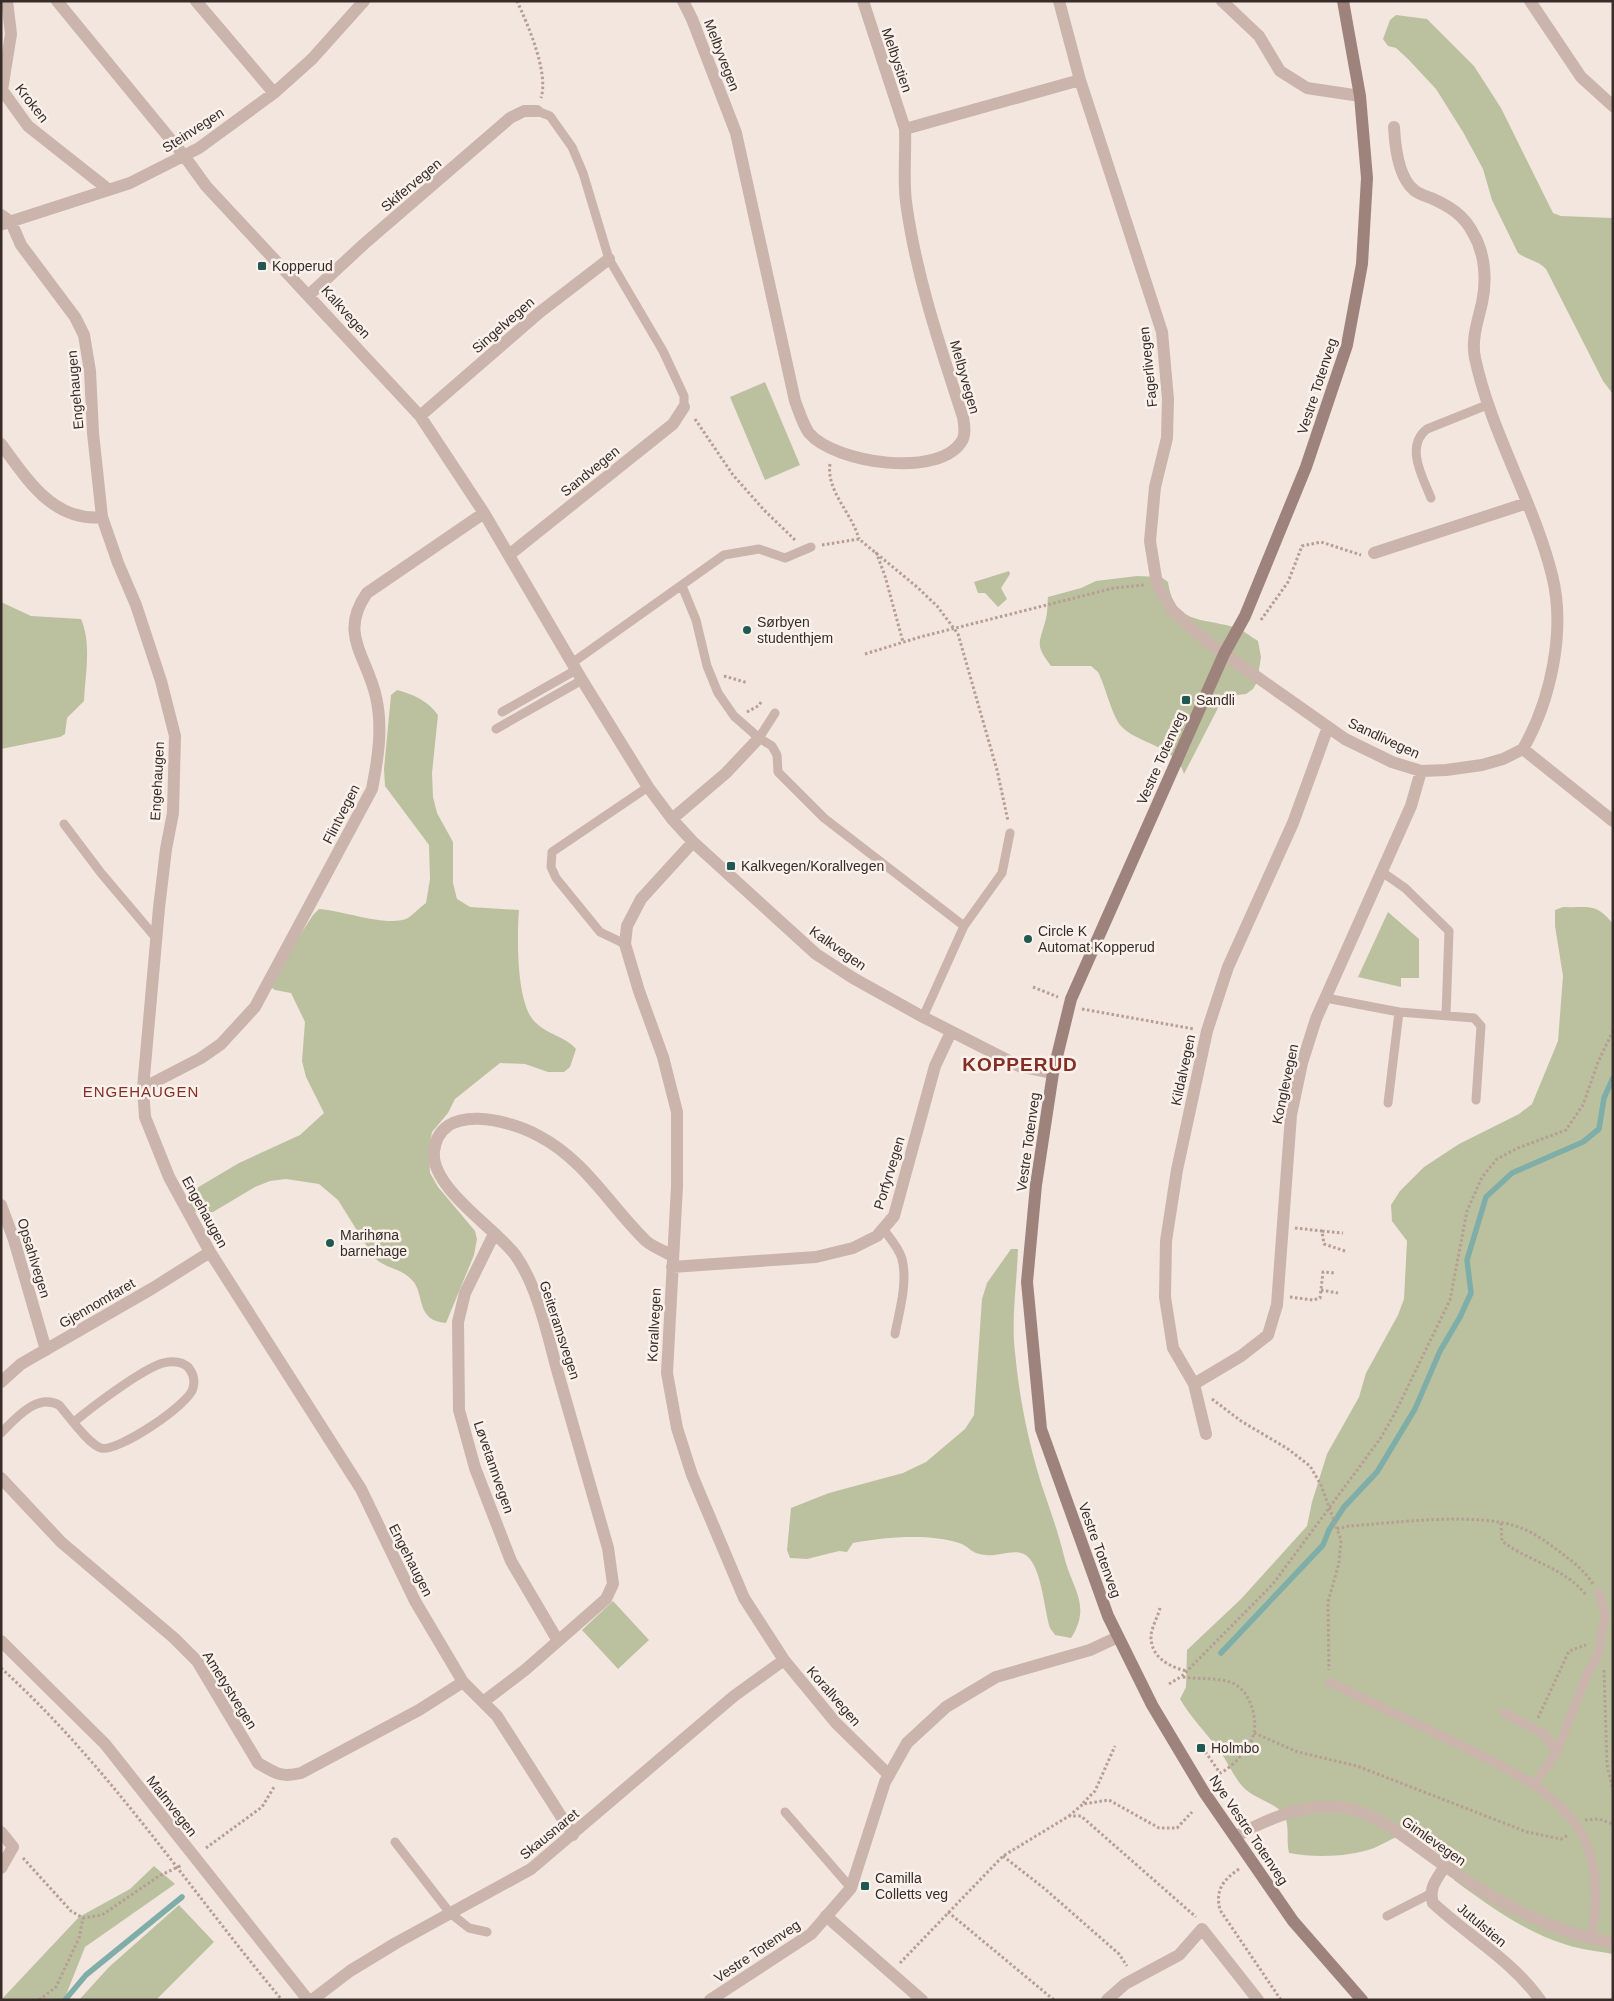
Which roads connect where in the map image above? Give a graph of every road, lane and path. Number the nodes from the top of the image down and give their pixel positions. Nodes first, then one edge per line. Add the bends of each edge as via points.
1 (7, 1) edge
2 (58, 1) edge
3 (196, 1) edge
4 (364, 1) edge
5 (517, 1) edge
6 (683, 1) edge
7 (863, 1) edge
8 (1059, 1) edge
9 (1222, 1) edge
10 (1343, 1) edge
11 (1530, 1) edge
12 (543, 78) dead end
13 (1080, 80) junction
14 (274, 93) junction
15 (1360, 96) junction
16 (1613, 106) edge
17 (537, 111) joint
18 (1394, 127) dead end
19 (905, 129) junction
20 (185, 156) junction
21 (109, 190) junction
22 (4, 221) edge
23 (609, 259) junction
24 (309, 295) junction
25 (1487, 405) junction
26 (684, 407) junction
27 (420, 416) junction
28 (1, 444) edge
29 (832, 451) junction
30 (1431, 498) dead end
31 (1527, 504) junction
32 (484, 513) junction
33 (102, 517) junction
34 (858, 539) junction
35 (811, 547) junction
36 (876, 552) junction
37 (1374, 553) joint
38 (509, 555) junction
39 (1157, 584) junction
40 (682, 586) junction
41 (1242, 622) junction
42 (955, 630) junction
43 (904, 642) junction
44 (865, 654) dead end
45 (1224, 654) junction
46 (577, 671) junction
47 (710, 675) junction
48 (748, 683) dead end
49 (762, 701) dead end
50 (502, 712) dead end
51 (776, 713) dead end
52 (740, 721) junction
53 (1328, 727) junction
54 (496, 729) dead end
55 (759, 738) junction
56 (1523, 749) junction
57 (1421, 771) junction
58 (648, 787) junction
59 (672, 819) junction
60 (1613, 821) edge
61 (64, 824) dead end
62 (1010, 833) joint
63 (693, 842) junction
64 (1382, 872) junction
65 (964, 926) junction
66 (156, 938) junction
67 (625, 944) junction
68 (1033, 988) dead end
69 (1326, 998) junction
70 (1065, 1001) junction
71 (1399, 1012) junction
72 (1446, 1016) junction
73 (922, 1017) junction
74 (1207, 1031) junction
75 (1613, 1031) edge
76 (951, 1032) junction
77 (1053, 1073) junction
78 (142, 1088) junction
79 (1476, 1100) dead end
80 (1388, 1103) dead end
81 (1, 1205) edge
82 (1282, 1227) junction
83 (882, 1230) junction
84 (1322, 1231) junction
85 (1344, 1233) dead end
86 (494, 1234) junction
87 (1344, 1251) dead end
88 (210, 1252) junction
89 (672, 1261) junction
90 (1336, 1273) dead end
91 (1321, 1290) junction
92 (1338, 1293) dead end
93 (1277, 1296) junction
94 (895, 1334) dead end
95 (46, 1350) junction
96 (1, 1382) edge
97 (1194, 1384) junction
98 (74, 1422) junction
99 (1, 1433) edge
100 (1206, 1434) dead end
101 (1, 1478) edge
102 (1328, 1507) junction
103 (1501, 1522) junction
104 (1338, 1529) junction
105 (1599, 1593) joint
106 (1588, 1602) dead end
107 (1160, 1608) dead end
108 (1118, 1637) junction
109 (1588, 1639) dead end
110 (1, 1641) edge
111 (558, 1642) junction
112 (1598, 1656) junction
113 (784, 1660) junction
114 (1, 1668) edge
115 (1187, 1671) junction
116 (1182, 1676) junction
117 (463, 1682) junction
118 (1329, 1682) joint
119 (1169, 1684) dead end
120 (484, 1702) junction
121 (1504, 1713) dead end
122 (1534, 1727) junction
123 (1254, 1734) junction
124 (1115, 1746) dead end
125 (1202, 1747) dead end
126 (1557, 1751) junction
127 (279, 1774) junction
128 (889, 1775) junction
129 (1535, 1783) junction
130 (1613, 1791) edge
131 (1083, 1804) junction
132 (785, 1812) dead end
133 (1192, 1812) dead end
134 (1069, 1816) junction
135 (1577, 1824) junction
136 (1613, 1824) edge
137 (1, 1832) edge
138 (573, 1835) junction
139 (1234, 1837) junction
140 (395, 1842) dead end
141 (13, 1847) junction
142 (1002, 1856) junction
143 (194, 1857) junction
144 (1252, 1861) junction
145 (1445, 1866) junction
146 (1, 1868) edge
147 (176, 1869) junction
148 (851, 1888) junction
149 (1430, 1894) junction
150 (948, 1912) junction
151 (450, 1914) junction
152 (826, 1916) junction
153 (1386, 1916) dead end
154 (83, 1918) junction
155 (1202, 1929) junction
156 (487, 1932) dead end
157 (1591, 1938) junction
158 (1613, 1944) edge
159 (891, 1972) junction
160 (1135, 1979) junction
161 (916, 1998) edge
162 (39, 2000) edge
163 (282, 2000) edge
164 (310, 2000) edge
165 (710, 2000) edge
166 (1054, 2000) edge
167 (1107, 2000) edge
168 (1258, 2000) edge
169 (1282, 2000) edge
170 (1362, 2000) edge
171 (1540, 2000) edge

1 - 21 street, Kroken via 11,34 2,90 28,126
2 - 20 street, Kalkvegen
3 - 14 street
4 - 14 street, Steinvegen via 312,59
5 - 12 path via 529,28
6 - 29 street, Melbyvegen via 736,132 795,402 809,432
7 - 19 street, Melbystien
8 - 13 street, Fagerlivegen
9 - 15 street via 1259,36 1280,71 1307,88
10 - 15 main road, Vestre Totenveg
11 - 16 street via 1581,77
13 - 19 street
13 - 39 street, Fagerlivegen via 1162,332 1168,399 1167,438 1154,487 1150,541
14 - 20 street, Steinvegen
15 - 41 main road, Vestre Totenveg via 1367,178 1362,264 1347,345 1306,467
17 - 23 lane via 550,116 572,148 583,173
17 - 24 street, Skifervegen via 524,111 510,118
18 - 25 street via 1396,153 1413,190 1458,212 1474,234 1486,272 1474,356
19 - 29 street, Melbyvegen via 906,199 913,248 965,433 950,451 926,461 888,463
20 - 21 street, Steinvegen
20 - 24 street, Kalkvegen via 206,186
21 - 22 street, Steinvegen
22 - 33 street, Engehaugen via 75,317 84,335
23 - 26 lane via 664,351 684,396
23 - 27 street, Singelvegen via 540,312
24 - 27 street, Kalkvegen
25 - 30 lane via 1427,428 1420,434 1415,454
25 - 31 street
26 - 35 path via 764,510 791,539
26 - 38 street, Sandvegen via 673,424
27 - 32 street, Kalkvegen
28 - 33 street via 54,507 91,518
29 - 34 path via 830,479 855,524
31 - 37 street
31 - 56 street via 1552,576 1556,610 1554,657 1546,698
32 - 38 street, Kalkvegen
32 - 78 street, Flintvegen via 366,593 357,607 353,620 354,638 372,683 378,710 378,754 372,788 255,1007 221,1044
33 - 66 street, Engehaugen via 142,623 175,736 173,813
34 - 35 path
34 - 36 path
35 - 40 lane via 785,558 759,549 724,555
36 - 42 path via 937,606
36 - 43 path
37 - 41 path via 1364,556 1321,542 1302,546 1286,585 1255,628
38 - 46 street, Kalkvegen
39 - 42 path via 1114,588
39 - 45 street, Fagerlivegen via 1172,610
40 - 46 lane
40 - 47 lane via 696,620
41 - 45 main road, Vestre Totenveg
42 - 43 path
42 - 62 path via 997,770
43 - 44 path
45 - 53 street, Sandlivegen
45 - 70 main road, Vestre Totenveg
46 - 50 lane
46 - 54 lane
46 - 58 street, Kalkvegen
47 - 48 path
47 - 52 lane via 718,693
49 - 52 path
51 - 55 lane
52 - 55 lane
53 - 57 street, Sandlivegen via 1392,762
53 - 74 street, Kildalvegen via 1293,824 1228,967
55 - 59 street via 726,773
55 - 65 lane via 772,746 777,755 778,772 824,818
56 - 57 street, Sandlivegen via 1482,766
56 - 60 street
57 - 64 street, Konglevegen
58 - 59 street, Kalkvegen
58 - 67 lane via 552,852 550,858 556,878 600,932
59 - 63 street, Kalkvegen
61 - 66 lane
62 - 65 lane via 1002,873
63 - 67 street, Korallvegen via 641,899 627,926
63 - 73 street, Kalkvegen via 816,954
64 - 69 street, Konglevegen
64 - 72 lane via 1405,888 1449,931
65 - 73 lane
66 - 78 street, Engehaugen
67 - 89 street, Korallvegen via 663,1057 677,1112
68 - 70 path
69 - 71 lane
69 - 82 street, Konglevegen via 1302,1063 1291,1115
70 - 74 path via 1089,1012
70 - 77 main road, Vestre Totenveg
71 - 72 lane
71 - 80 lane
72 - 79 lane via 1474,1018 1480,1026
73 - 76 street, Kalkvegen
74 - 97 street, Kildalvegen via 1179,1161 1166,1241 1165,1297 1173,1348
75 - 102 path via 1583,1105 1566,1130 1496,1159 1482,1177 1467,1211 1450,1300 1380,1439
76 - 77 street, Kalkvegen via 1019,1066
76 - 83 street, Porfyrvegen via 935,1066 894,1216
77 - 108 main road, Vestre Totenveg via 1036,1185 1027,1282 1041,1429 1094,1581
78 - 88 street, Engehaugen via 144,1116 169,1177
81 - 95 street, Opsahlvegen
82 - 84 path
82 - 93 street, Konglevegen
83 - 89 street, Porfyrvegen via 853,1248 816,1257
83 - 94 lane via 902,1259 904,1283
84 - 85 path
84 - 87 path via 1324,1244
86 - 89 street, Geiteramsvegen via 446,1184 436,1167 434,1152 440,1136 448,1126 462,1119 512,1124 539,1135 569,1155 648,1242
86 - 111 street, Løvetannvegen via 465,1293 458,1322 459,1410 475,1468 510,1561
86 - 111 street, Geiteramsvegen via 516,1256 544,1322 608,1548 613,1584 606,1599
88 - 95 street, Gjennomfaret
88 - 117 street, Engehaugen via 361,1489 415,1601
89 - 113 street, Korallvegen via 667,1372 677,1428 692,1475 744,1598
90 - 91 path via 1322,1272
91 - 92 path
91 - 93 path via 1320,1298 1313,1300
93 - 97 street, Konglevegen via 1268,1335 1241,1356
95 - 96 street, Gjennomfaret
97 - 100 street, Kildalvegen
97 - 102 path via 1241,1421 1310,1466 1322,1485
98 - 98 lane via 100,1448 118,1446 184,1402 192,1391 193,1375 180,1362 161,1364
98 - 99 lane via 59,1404 46,1401 32,1406
101 - 127 street, Ametystvegen via 61,1542 197,1661 258,1763
102 - 104 path
102 - 115 path via 1273,1584
103 - 104 path via 1445,1519
103 - 105 path via 1544,1540 1587,1574
103 - 106 path via 1502,1541 1567,1576 1577,1584
104 - 118 path via 1341,1549 1328,1602
105 - 112 lane via 1605,1615
107 - 115 path via 1151,1634 1153,1646 1167,1665
108 - 128 street, Vestre Totenveg via 1090,1650 996,1677 946,1707 907,1743
108 - 139 main road, Nye Vestre Totenveg via 1152,1705
109 - 122 path via 1587,1645 1569,1652
110 - 143 street, Malmvegen via 105,1744
111 - 120 street, Geiteramsvegen
112 - 126 lane via 1589,1670
112 - 130 path via 1606,1674 1607,1765
113 - 128 street, Korallvegen via 836,1723
113 - 138 street, Skausnaret via 734,1696
114 - 147 path via 105,1778
115 - 116 path
116 - 119 path
116 - 123 path via 1238,1686 1250,1702
117 - 120 street, Engehaugen
117 - 127 street via 419,1710 301,1773 286,1777
118 - 129 lane
120 - 138 street, Engehaugen via 497,1716
121 - 122 lane
122 - 126 lane
123 - 125 path via 1246,1748 1221,1773 1214,1768
123 - 135 path via 1298,1752 1357,1766 1536,1835 1561,1839 1568,1836
124 - 131 path via 1095,1792
126 - 129 lane
127 - 143 path via 262,1808
128 - 148 street, Vestre Totenveg
129 - 135 lane
131 - 133 path via 1109,1800 1160,1828 1177,1828
131 - 134 path
132 - 148 lane
134 - 142 path
134 - 155 path via 1081,1816 1194,1914
135 - 136 path via 1592,1819
135 - 157 lane via 1590,1854 1596,1884 1596,1913
137 - 141 street
138 - 151 street, Skausnaret via 531,1869
139 - 144 main road, Nye Vestre Totenveg
139 - 145 street, Gimlevegen via 1280,1815 1324,1808 1351,1809 1374,1818
140 - 151 lane
141 - 146 street
141 - 154 path via 71,1911
142 - 150 path
142 - 160 path via 1119,1954
143 - 147 path
143 - 164 street, Malmvegen
144 - 169 path via 1224,1880 1218,1901 1232,1931
144 - 170 main road, Nye Vestre Totenveg via 1293,1921
145 - 149 street
145 - 157 street, Gimlevegen via 1522,1914
147 - 154 path via 159,1876 102,1915
147 - 163 path
148 - 152 street, Vestre Totenveg
149 - 153 lane
149 - 171 street, Jutulstien via 1433,1903 1534,1990
150 - 159 path
150 - 166 path
151 - 156 lane via 468,1928
151 - 164 street, Skausnaret via 350,1971
152 - 159 street
152 - 165 street, Vestre Totenveg via 811,1934
154 - 162 path via 79,1938 56,1987
155 - 160 street via 1179,1955
155 - 168 street
157 - 158 street, Gimlevegen
159 - 161 street
160 - 167 street

